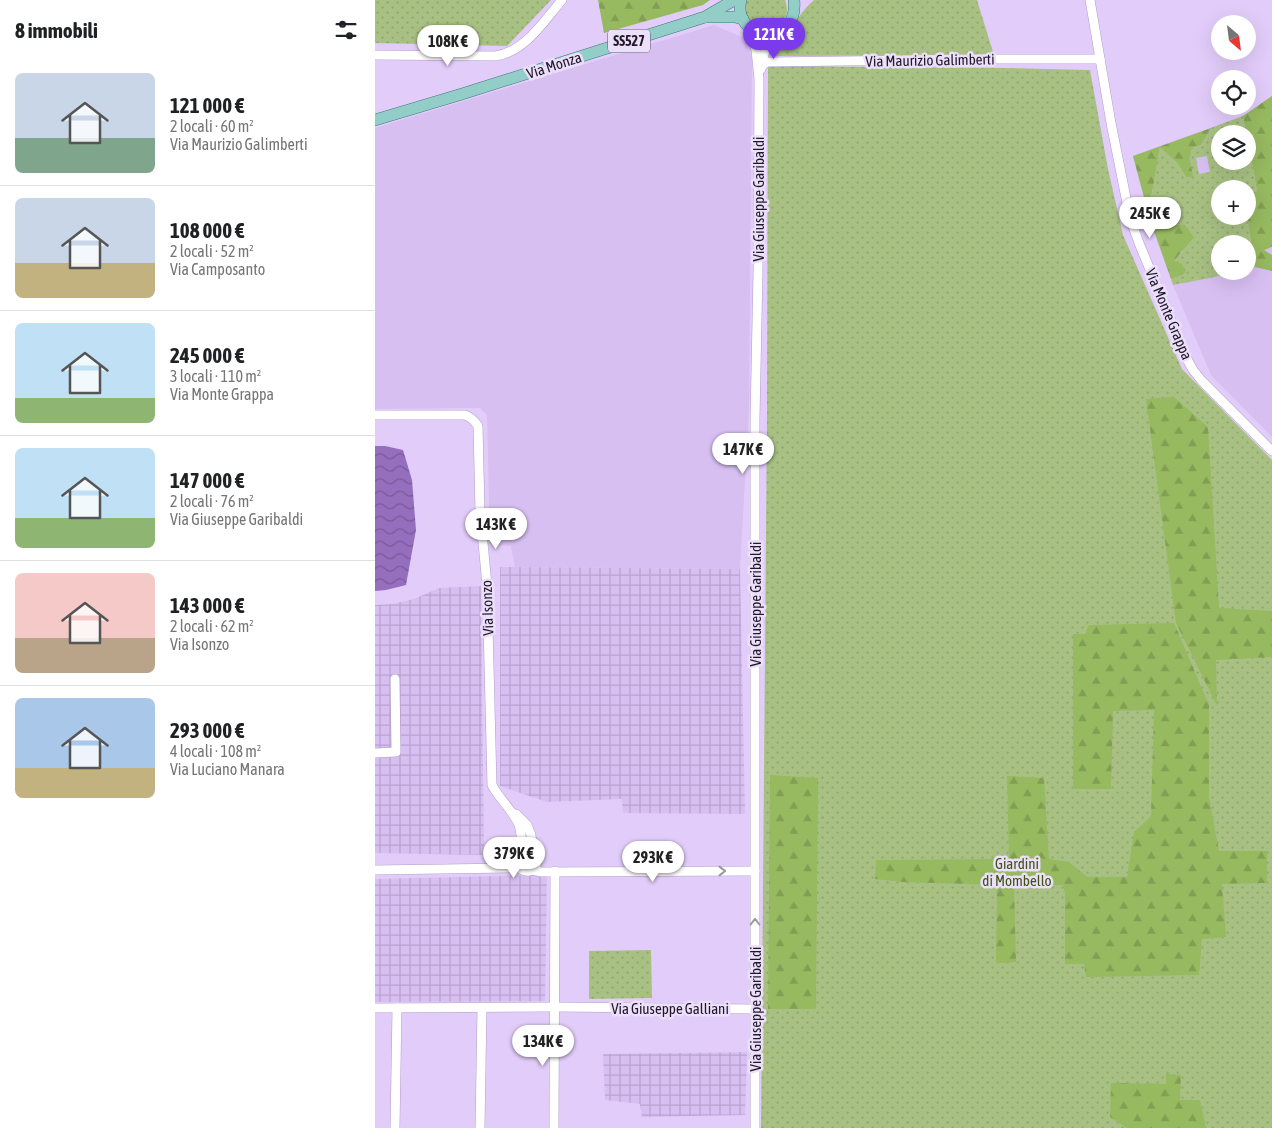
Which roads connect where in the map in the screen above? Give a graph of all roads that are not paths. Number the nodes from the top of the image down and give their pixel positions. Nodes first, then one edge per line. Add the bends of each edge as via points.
1 (561, 0) edge
2 (734, 0) edge
3 (741, 0) edge
4 (805, 0) edge
5 (1090, 0) edge
6 (795, 5) edge
7 (705, 17) junction
8 (745, 22) junction
9 (778, 32) junction
10 (375, 55) edge
11 (1100, 59) junction
12 (761, 67) junction
13 (759, 79) junction
14 (375, 120) edge
15 (375, 415) edge
16 (1272, 451) edge
17 (395, 679) dead end
18 (375, 753) edge
19 (505, 804) junction
20 (522, 853) junction
21 (535, 857) junction
22 (517, 865) junction
23 (375, 870) edge
24 (531, 870) junction
25 (553, 871) junction
26 (755, 872) junction
27 (555, 1007) junction
28 (375, 1008) edge
29 (397, 1008) junction
30 (482, 1008) junction
31 (754, 1008) junction
32 (395, 1128) edge
33 (480, 1128) edge
34 (554, 1128) edge
35 (755, 1128) edge

1 - 10 street via 525,42 505,54
2 - 7 main road, Via Monza / SS527
3 - 8 main road
4 - 6 main road
5 - 11 street, Via Monte Grappa
6 - 9 main road via 789,24
7 - 8 main road, Via Monza / SS527 via 735,17
7 - 14 main road, Via Monza / SS527
8 - 9 main road, Via Monza via 761,34
8 - 13 street, Via Giuseppe Garibaldi via 755,50
9 - 12 street, Via Giuseppe Garibaldi via 766,46
11 - 12 street, Via Maurizio Galimberti via 769,62
11 - 16 street, Via Monte Grappa via 1131,218 1187,359 1202,381
12 - 13 street, Via Giuseppe Garibaldi
13 - 26 street, Via Giuseppe Garibaldi
15 - 19 street, Via Isonzo via 465,415 471,417 477,426 487,585 492,785
17 - 18 street via 396,752
19 - 20 street, Via Isonzo via 518,824
19 - 21 street, Via Isonzo via 527,825
20 - 21 street via 528,852
20 - 22 street
21 - 24 street via 535,866
21 - 25 street via 541,866
22 - 23 street via 511,868
22 - 24 street via 523,871
24 - 25 street
25 -> 26 street
25 - 27 street
31 -> 26 street, Via Giuseppe Garibaldi
27 - 30 street, Via Giuseppe Galliani
27 - 31 street, Via Giuseppe Galliani
27 - 34 street
28 - 29 street, Via Giuseppe Galliani
29 - 30 street, Via Giuseppe Galliani
29 - 32 street
30 - 33 street
31 - 35 street, Via Giuseppe Garibaldi

